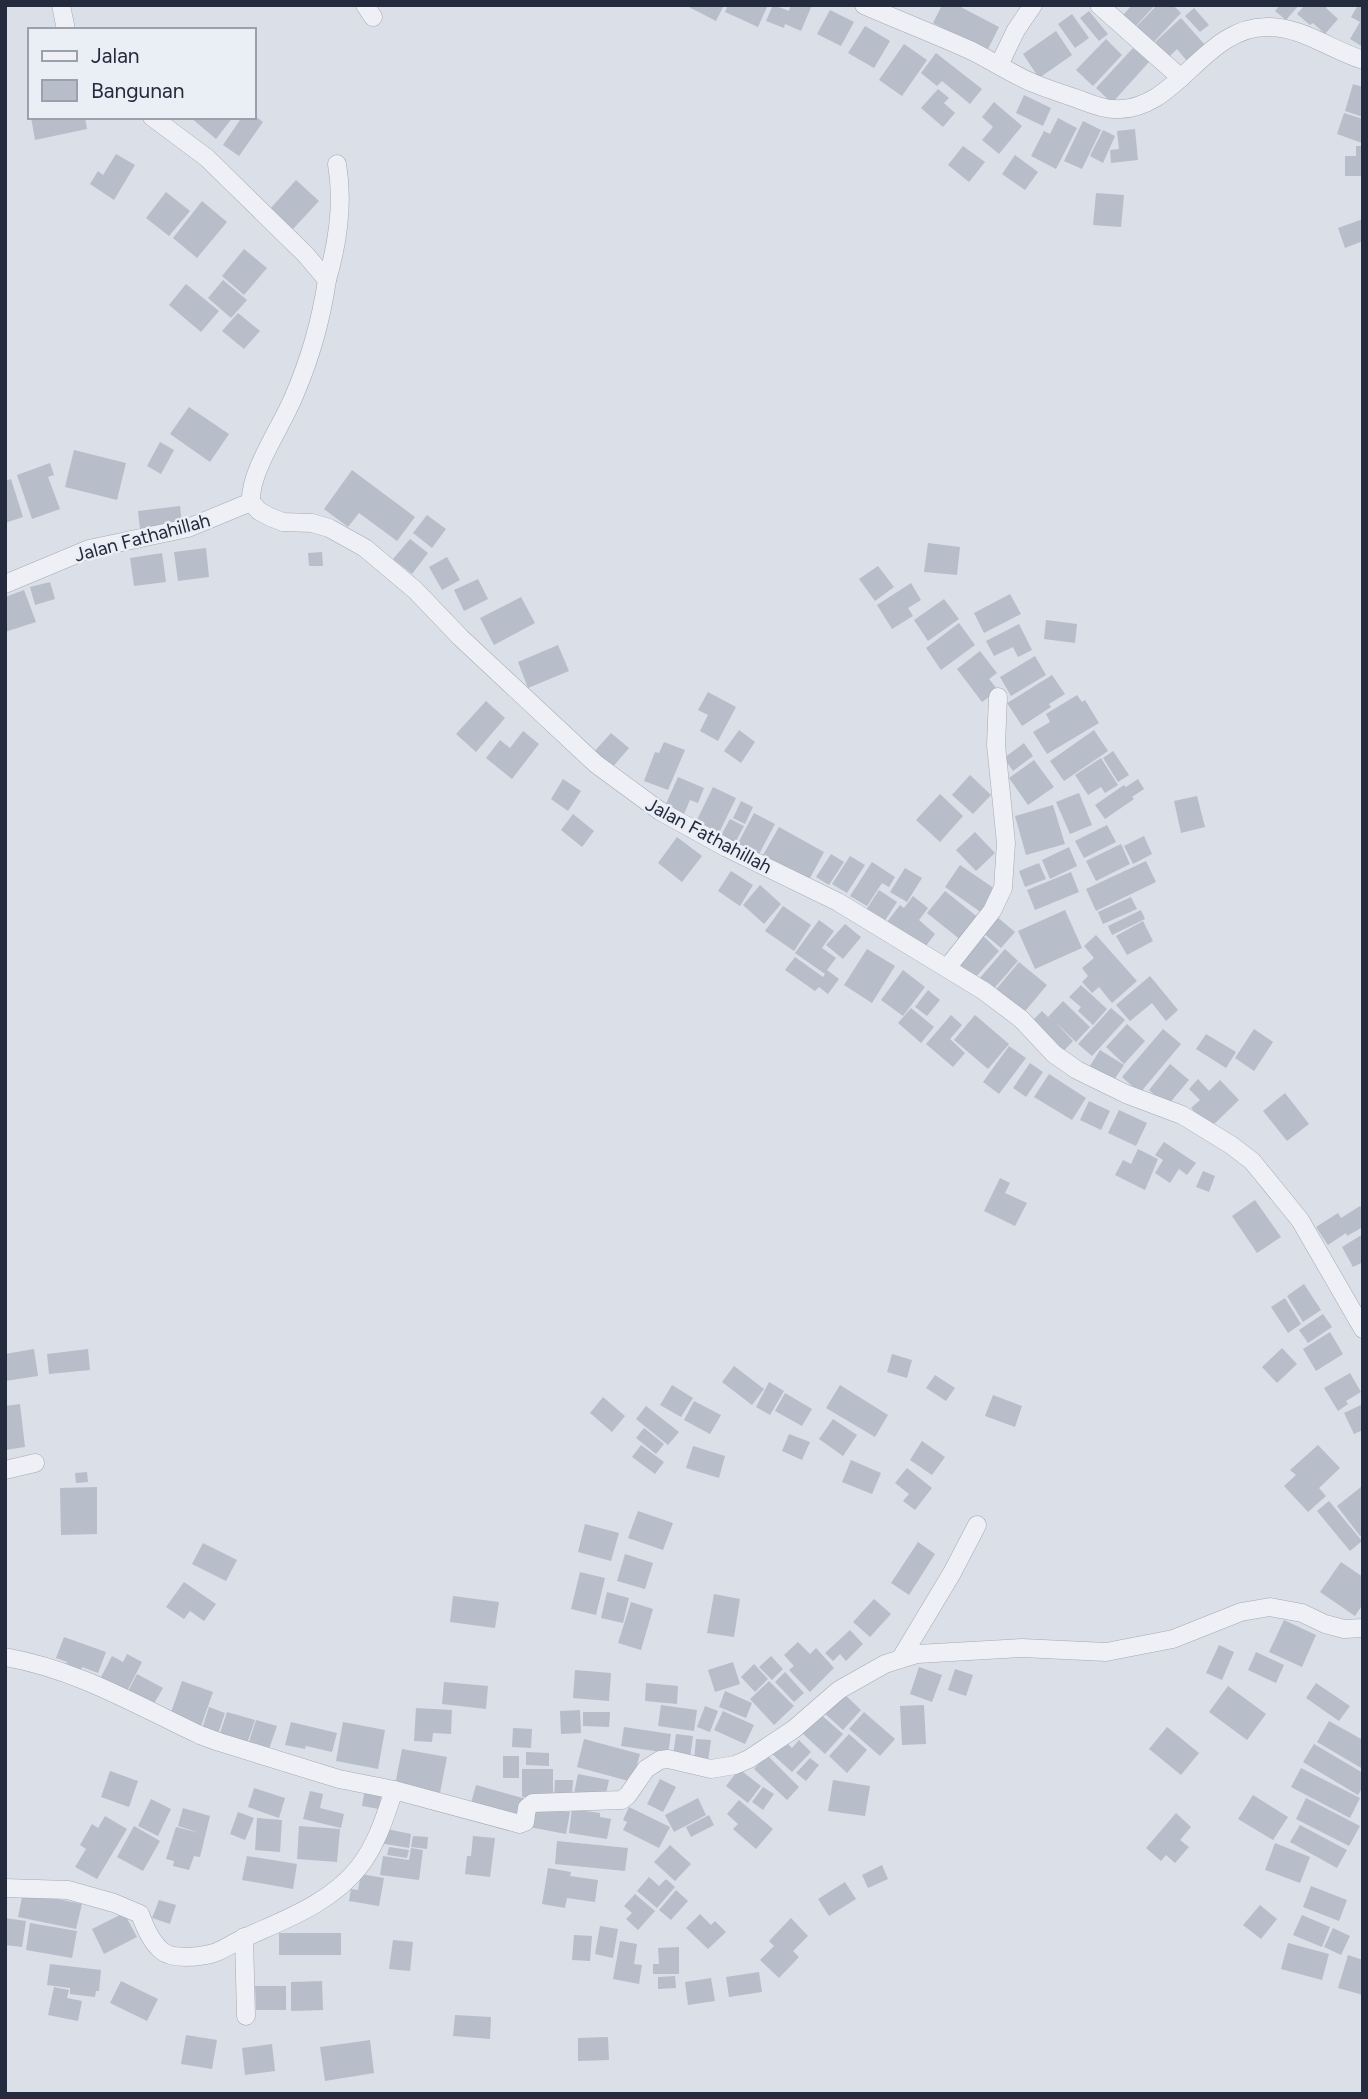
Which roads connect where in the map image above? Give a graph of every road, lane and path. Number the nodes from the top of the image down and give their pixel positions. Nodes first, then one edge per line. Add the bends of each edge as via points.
1 (61, 5) edge
2 (864, 5) edge
3 (1034, 5) edge
4 (1099, 5) edge
5 (66, 28) edge
6 (1363, 60) edge
7 (999, 65) junction
8 (1181, 78) junction
9 (155, 119) edge
10 (337, 164) dead end
11 (327, 280) junction
12 (251, 502) junction
13 (5, 584) edge
14 (998, 697) dead end
15 (947, 968) junction
16 (1363, 1329) edge
17 (35, 1463) dead end
18 (5, 1470) edge
19 (978, 1525) dead end
20 (1363, 1628) edge
21 (5, 1657) edge
22 (901, 1658) junction
23 (394, 1790) junction
24 (5, 1888) edge
25 (244, 1937) junction
26 (246, 2016) dead end

1 - 5 street
2 - 7 street
3 - 7 street
4 - 8 street
6 - 8 street via 1292,30 1250,28 1214,46
7 - 8 street via 1032,83 1114,109 1134,107
9 - 11 street via 207,158
10 - 11 street via 341,202
11 - 12 street via 306,366 254,476
12 - 13 street, Jalan Fathahillah via 188,528 89,548
12 - 15 street, Jalan Fathahillah via 270,517 329,528 365,548 596,764 660,811 838,902
14 - 15 street via 996,745 1006,843 1003,888 992,911
15 - 16 street, Jalan Fathahillah via 1003,1004 1077,1070 1198,1123 1252,1161 1300,1220
17 - 18 street
19 - 22 street
20 - 22 street via 1345,1629 1270,1607 1241,1612 1173,1639 1106,1652 1022,1648
21 - 23 street via 74,1674 219,1742 339,1779
22 - 23 street via 839,1690 794,1729 749,1759 711,1769 660,1760 646,1769 622,1800 533,1804 520,1824
23 - 25 street via 370,1851 341,1886 300,1913
24 - 25 street via 68,1890 114,1903 140,1914 163,1952 182,1957 214,1953
25 - 26 street

